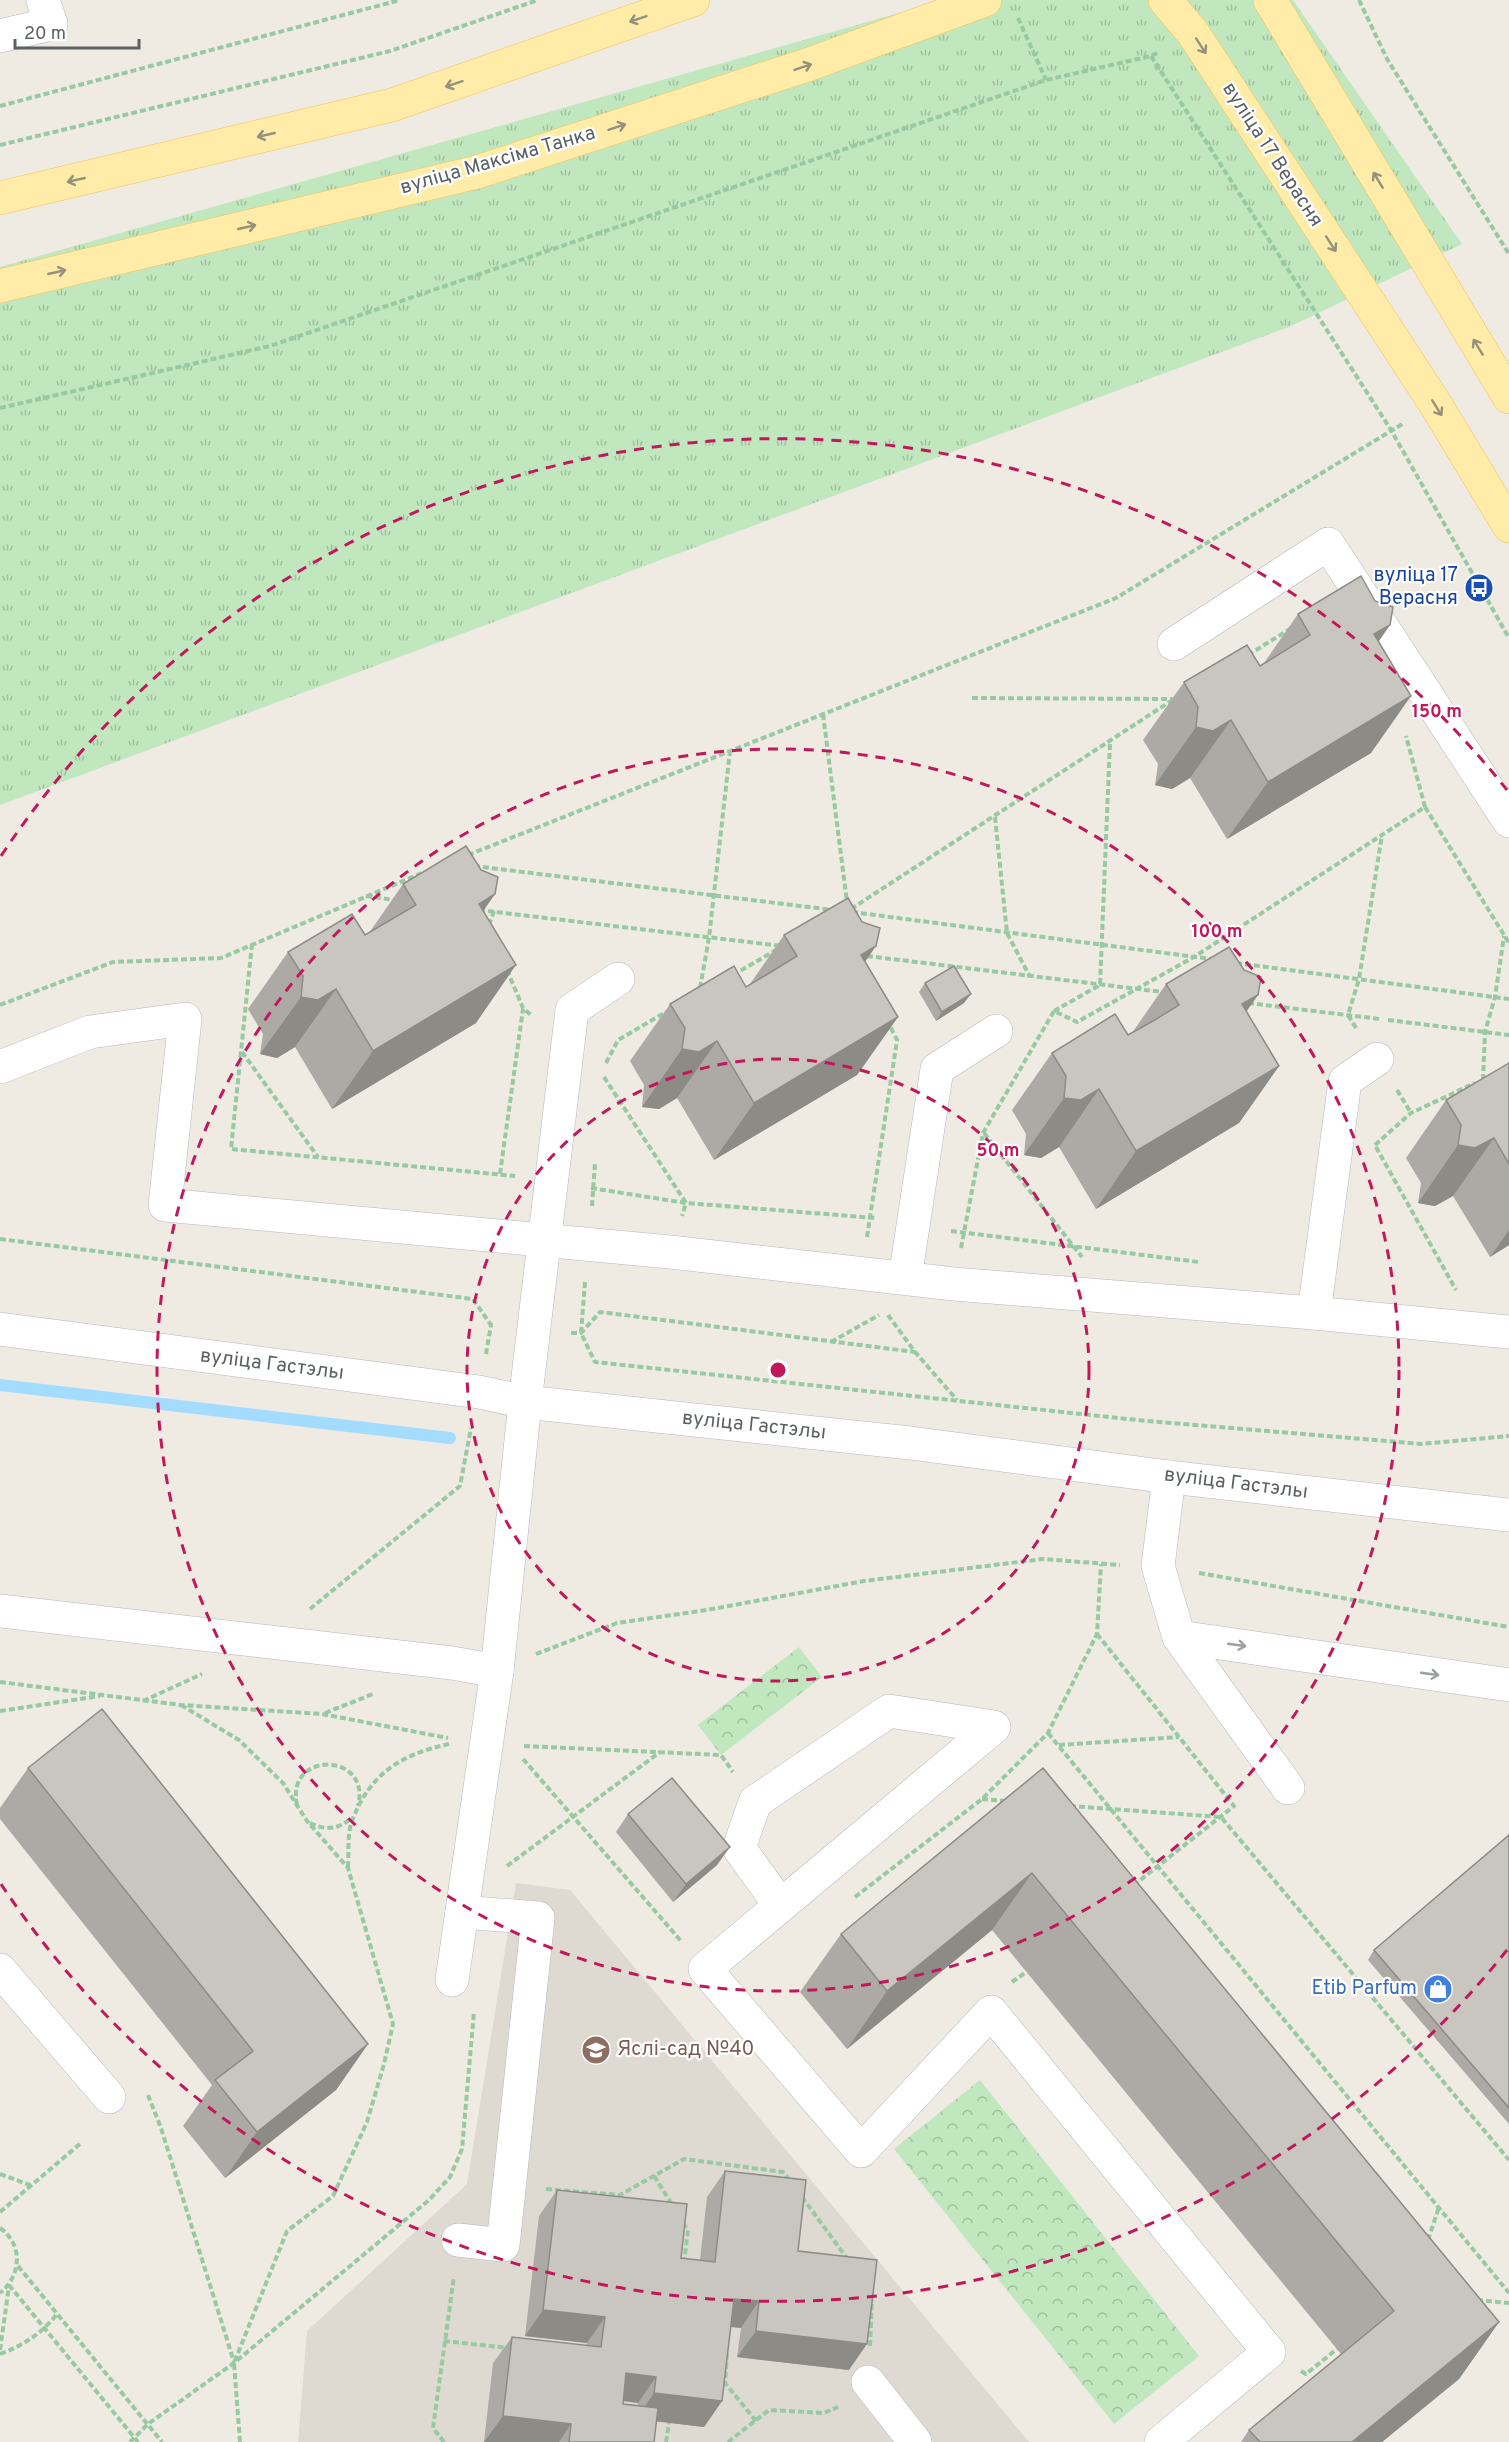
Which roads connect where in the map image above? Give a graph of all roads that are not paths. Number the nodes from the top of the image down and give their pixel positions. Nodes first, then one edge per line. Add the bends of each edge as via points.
1 (42, 0) edge
2 (693, 0) edge
3 (1165, 0) edge
4 (1270, 0) edge
5 (1000, 5) edge
6 (0, 36) edge
7 (0, 198) edge
8 (0, 286) edge
9 (1509, 397) edge
10 (1509, 526) edge
11 (1174, 644) dead end
12 (1509, 821) edge
13 (618, 979) dead end
14 (996, 1031) dead end
15 (1377, 1059) road end
16 (0, 1067) edge
17 (545, 1240) junction
18 (905, 1278) junction
19 (1314, 1313) junction
20 (0, 1329) edge
21 (1494, 1331) edge
22 (525, 1402) junction
23 (1169, 1477) junction
24 (1509, 1515) edge
25 (0, 1611) edge
26 (1179, 1637) junction
27 (497, 1671) junction
28 (1509, 1685) edge
29 (1288, 1788) dead end
30 (780, 1905) junction
31 (462, 1912) junction
32 (0, 1970) edge
33 (452, 1980) road end
34 (109, 2097) dead end
35 (458, 2240) road end
36 (868, 2382) road end
37 (915, 2442) edge
38 (1161, 2442) edge

1 - 6 street via 51,24
2 -> 7 main road via 392,105
3 -> 10 main road, вуліца 17 Верасня via 1193,33 1436,405
9 -> 4 main road
8 -> 5 main road, вуліца Максіма Танка via 477,172
11 - 12 street via 1328,544
13 - 17 street via 572,1010
14 - 18 street via 937,1069
15 - 19 street via 1346,1081
16 - 17 street via 90,1032 185,1019 165,1205
17 - 18 street
17 - 22 street
18 - 19 street
19 - 21 street
20 - 22 street, вуліца Гастэлы via 467,1390
22 - 23 street, вуліца Гастэлы via 910,1443
22 - 27 street
23 - 24 street, вуліца Гастэлы
23 - 26 street via 1158,1566
25 - 27 street
26 -> 28 street
26 - 29 street
27 - 31 street
30 - 30 street via 976,1742 994,1727 889,1711 755,1802 739,1848
30 - 38 street via 705,1969 861,2151 991,2012 1269,2352
31 - 33 street
31 - 35 street via 538,1918 503,2245
32 - 34 street
36 - 37 street

